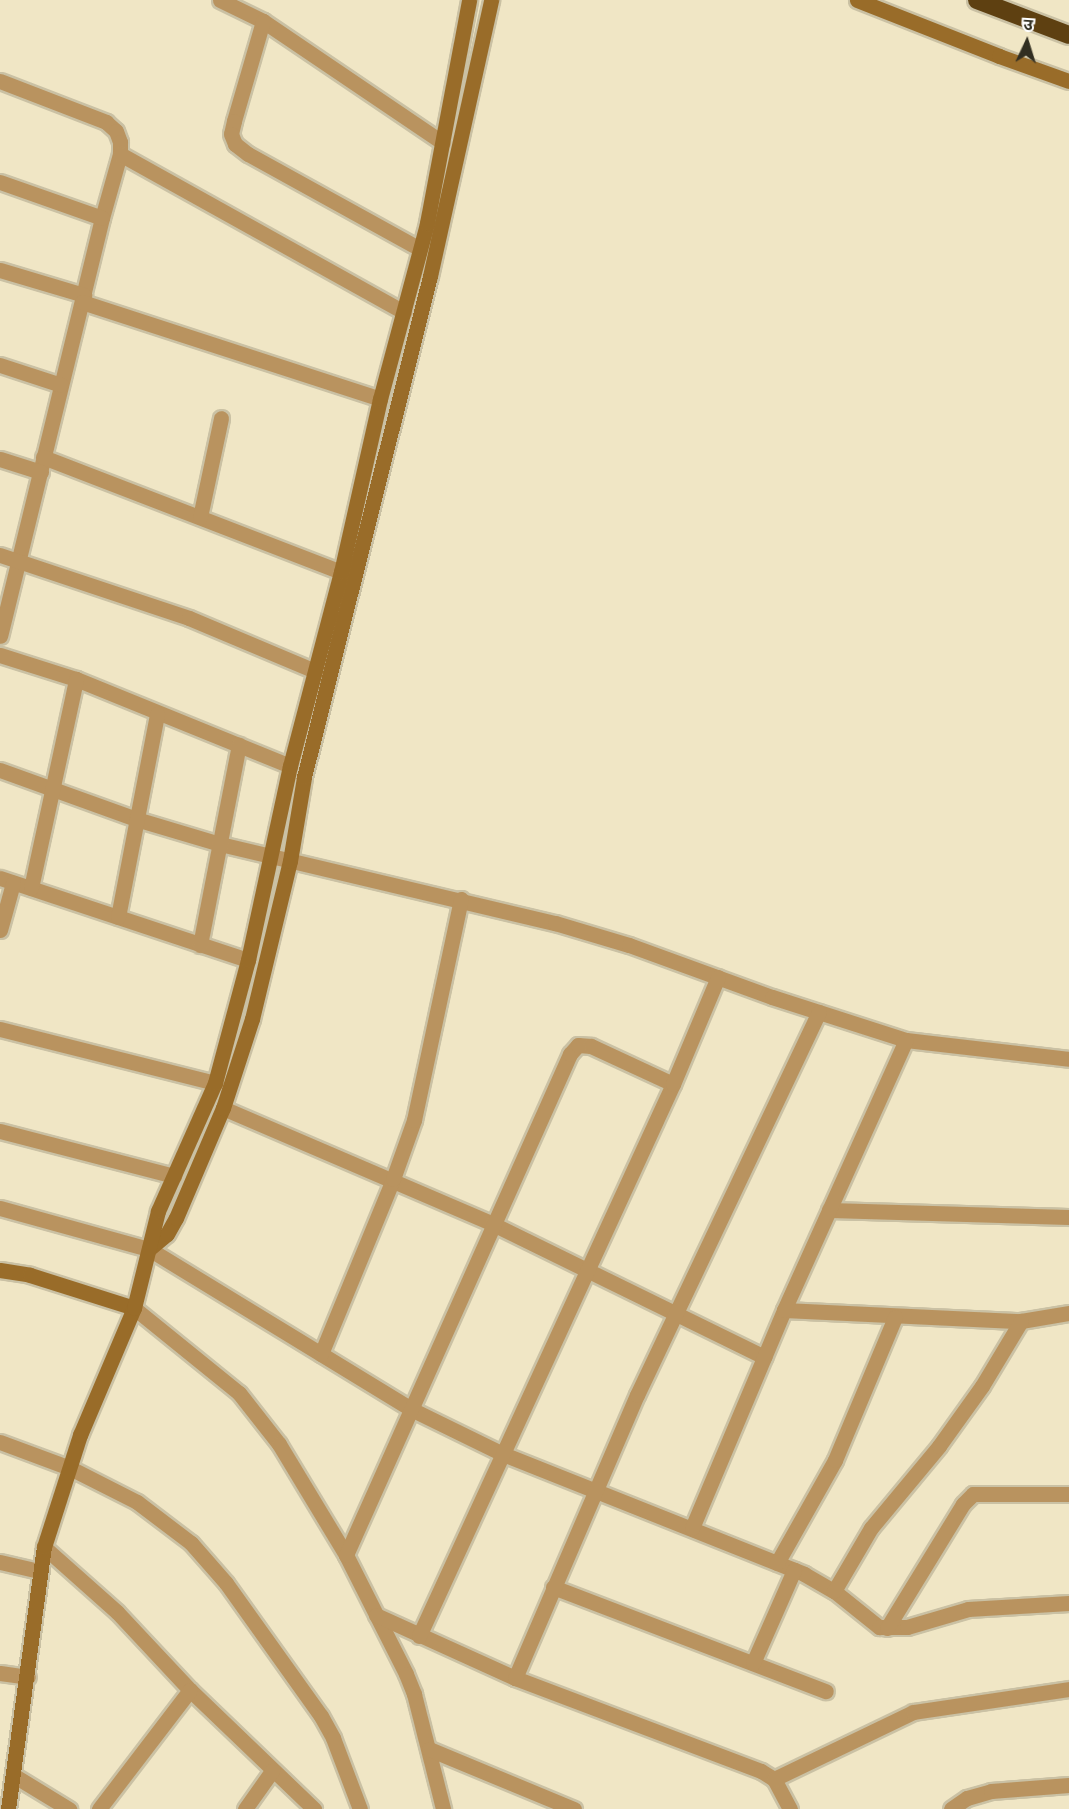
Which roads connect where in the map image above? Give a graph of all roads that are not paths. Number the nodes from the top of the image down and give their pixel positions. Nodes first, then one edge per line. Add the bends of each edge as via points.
1 (220, 0) edge
2 (469, 0) edge
3 (490, 0) edge
4 (857, 0) edge
5 (976, 0) edge
6 (263, 21) junction
7 (1069, 34) edge
8 (0, 81) edge
9 (1069, 81) edge
10 (443, 143) junction
11 (120, 154) junction
12 (0, 182) edge
13 (102, 218) junction
14 (420, 249) junction
15 (0, 270) edge
16 (83, 299) junction
17 (404, 312) junction
18 (0, 365) edge
19 (61, 385) junction
20 (380, 399) junction
21 (221, 418) dead end
22 (0, 459) edge
23 (42, 464) junction
24 (200, 517) junction
25 (0, 555) edge
26 (20, 561) junction
27 (341, 572) junction
28 (0, 636) edge
29 (0, 655) edge
30 (315, 671) junction
31 (76, 679) junction
32 (157, 714) junction
33 (239, 745) junction
34 (290, 766) junction
35 (0, 770) edge
36 (53, 789) junction
37 (136, 819) junction
38 (220, 844) junction
39 (271, 857) junction
40 (290, 861) junction
41 (6, 881) edge
42 (31, 888) junction
43 (461, 899) junction
44 (118, 917) junction
45 (0, 930) edge
46 (200, 945) junction
47 (248, 960) junction
48 (718, 977) junction
49 (819, 1012) junction
50 (0, 1029) edge
51 (906, 1040) junction
52 (1069, 1059) edge
53 (215, 1083) junction
54 (674, 1084) junction
55 (223, 1108) junction
56 (0, 1131) edge
57 (174, 1176) junction
58 (393, 1179) junction
59 (0, 1208) edge
60 (829, 1210) junction
61 (1069, 1217) edge
62 (493, 1224) junction
63 (149, 1249) junction
64 (588, 1269) junction
65 (0, 1270) edge
66 (134, 1308) junction
67 (783, 1310) junction
68 (676, 1312) junction
69 (1069, 1313) edge
70 (896, 1317) junction
71 (1021, 1321) junction
72 (321, 1354) junction
73 (764, 1357) junction
74 (413, 1410) junction
75 (0, 1442) edge
76 (503, 1454) junction
77 (70, 1468) junction
78 (596, 1490) junction
79 (1069, 1494) edge
80 (692, 1528) junction
81 (44, 1547) junction
82 (346, 1555) junction
83 (0, 1562) edge
84 (777, 1563) junction
85 (794, 1570) junction
86 (39, 1571) junction
87 (553, 1587) junction
88 (834, 1591) junction
89 (1069, 1603) edge
90 (376, 1615) junction
91 (887, 1628) junction
92 (419, 1636) junction
93 (753, 1663) junction
94 (0, 1672) edge
95 (28, 1677) junction
96 (515, 1678) junction
97 (1069, 1689) edge
98 (190, 1690) junction
99 (826, 1691) dead end
100 (429, 1749) junction
101 (272, 1771) junction
102 (13, 1775) junction
103 (774, 1779) junction
104 (1069, 1785) edge
105 (6, 1803) edge
106 (69, 1809) edge
107 (99, 1809) edge
108 (245, 1809) edge
109 (314, 1809) edge
110 (360, 1809) edge
111 (443, 1809) edge
112 (574, 1809) edge
113 (790, 1809) edge
114 (951, 1809) edge

1 - 6 street
2 - 10 street
3 - 40 street via 430,276 304,777
4 - 9 street
5 - 7 highway
6 - 10 street
6 - 14 street via 231,134 235,144
8 - 11 street via 105,122 116,131
10 - 14 street
11 - 13 street
11 - 17 street
12 - 13 street
13 - 16 street
14 - 17 street
15 - 16 street
16 - 19 street
16 - 20 street
17 - 20 street
18 - 19 street
19 - 23 street
20 - 27 street
21 - 24 street
22 - 23 street
23 - 24 street
23 - 26 street
24 - 27 street
25 - 26 street
26 - 28 street
26 - 30 street via 189,618
27 - 30 street
29 - 31 street
30 - 34 street
31 - 32 street
31 - 36 street
32 - 33 street
32 - 37 street
33 - 34 street
33 - 38 street
34 - 39 street
35 - 36 street
36 - 37 street
36 - 42 street
37 - 38 street
37 - 44 street
38 - 39 street
38 - 46 street
39 - 40 street
39 - 47 street
40 - 43 street
40 - 55 street via 252,1018
41 - 42 street
41 - 45 street
42 - 44 street
43 - 48 street via 619,942
43 - 58 street via 414,1120
44 - 46 street
46 - 47 street
47 - 53 street
48 - 49 street
48 - 54 street
49 - 51 street
49 - 68 street
50 - 53 street
51 - 52 street
51 - 60 street
53 - 57 street
54 - 62 street via 591,1046 574,1048
54 - 64 street
55 - 58 street
55 - 63 street via 167,1234
56 - 57 street
57 - 63 street via 158,1210
58 - 62 street
58 - 72 street
59 - 63 street
60 - 61 street
60 - 67 street
62 - 64 street
62 - 74 street
63 - 66 street
63 - 72 street
64 - 68 street
64 - 76 street
65 - 66 street via 30,1275
66 - 77 street
66 - 82 street via 239,1393 279,1444
67 - 70 street
67 - 73 street
68 - 73 street
68 - 78 street
69 - 71 street
70 - 71 street
70 - 84 street via 836,1460
71 - 88 street via 982,1386 939,1446 871,1528
72 - 74 street
73 - 80 street
74 - 76 street
74 - 82 street
75 - 77 street
76 - 78 street
76 - 92 street
77 - 81 street
77 - 110 street via 153,1512 191,1543 226,1583 321,1716
78 - 80 street
78 - 87 street
79 - 91 street via 973,1494 963,1504
80 - 84 street
81 - 86 street
81 - 98 street via 117,1612
82 - 90 street
83 - 86 street
84 - 85 street
85 - 88 street
85 - 93 street
86 - 95 street
87 - 93 street
87 - 96 street
88 - 91 street via 873,1624
89 - 91 street via 968,1609 907,1627
90 - 92 street
90 - 100 street via 414,1694
92 - 96 street
93 - 99 street
94 - 95 street
95 - 102 street
96 - 103 street via 750,1766
97 - 103 street via 913,1712
98 - 101 street
98 - 107 street
100 - 111 street
100 - 112 street
101 - 108 street
101 - 109 street
102 - 105 street
102 - 106 street
103 - 113 street
104 - 114 street via 991,1791 967,1798

